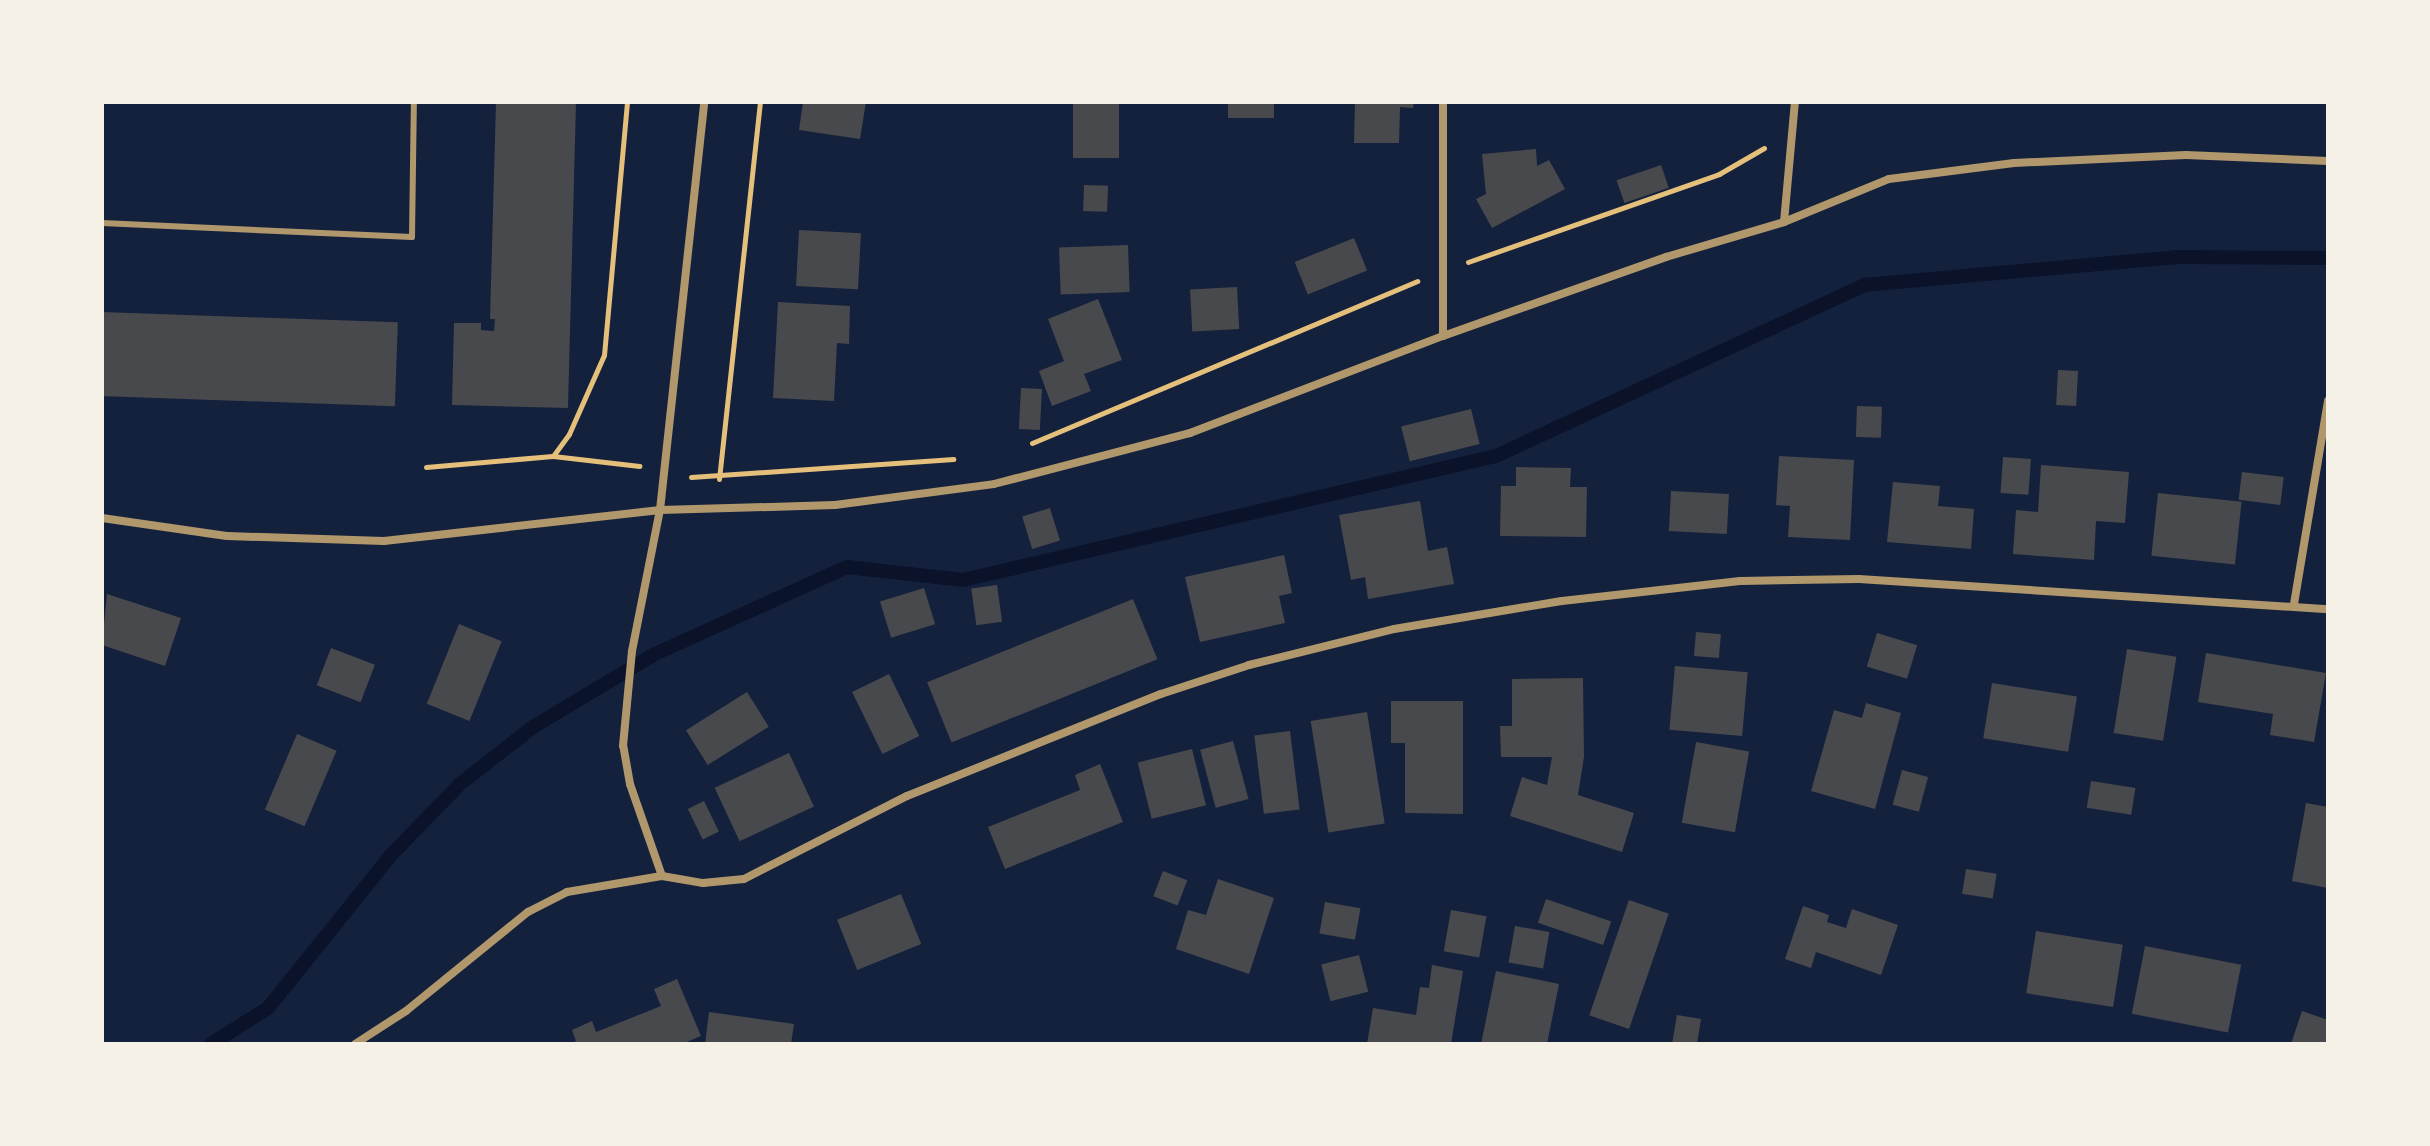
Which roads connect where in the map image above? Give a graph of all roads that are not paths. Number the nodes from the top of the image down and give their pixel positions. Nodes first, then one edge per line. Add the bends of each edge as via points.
1 (414, 102) edge
2 (704, 102) edge
3 (1443, 102) edge
4 (1795, 102) edge
5 (2328, 161) edge
6 (1784, 222) junction
7 (102, 223) edge
8 (1443, 336) junction
9 (2328, 401) edge
10 (660, 510) junction
11 (102, 518) edge
12 (2294, 604) junction
13 (2328, 609) edge
14 (662, 876) junction
15 (355, 1044) edge

1 - 7 lane via 412,237
2 - 10 street
3 - 8 street
4 - 6 street
5 - 6 street via 2186,155 2014,163 1889,179
6 - 8 street via 1666,257
8 - 10 street via 1190,433 994,484 835,505
9 - 12 street
10 - 11 street via 384,541 227,536
10 - 14 street via 632,651 623,746 630,784
12 - 13 street
12 - 14 street via 2015,592 1859,579 1740,581 1562,601 1394,629 1249,665 1161,694 907,796 744,879 703,883
14 - 15 street via 567,892 528,912 406,1011

